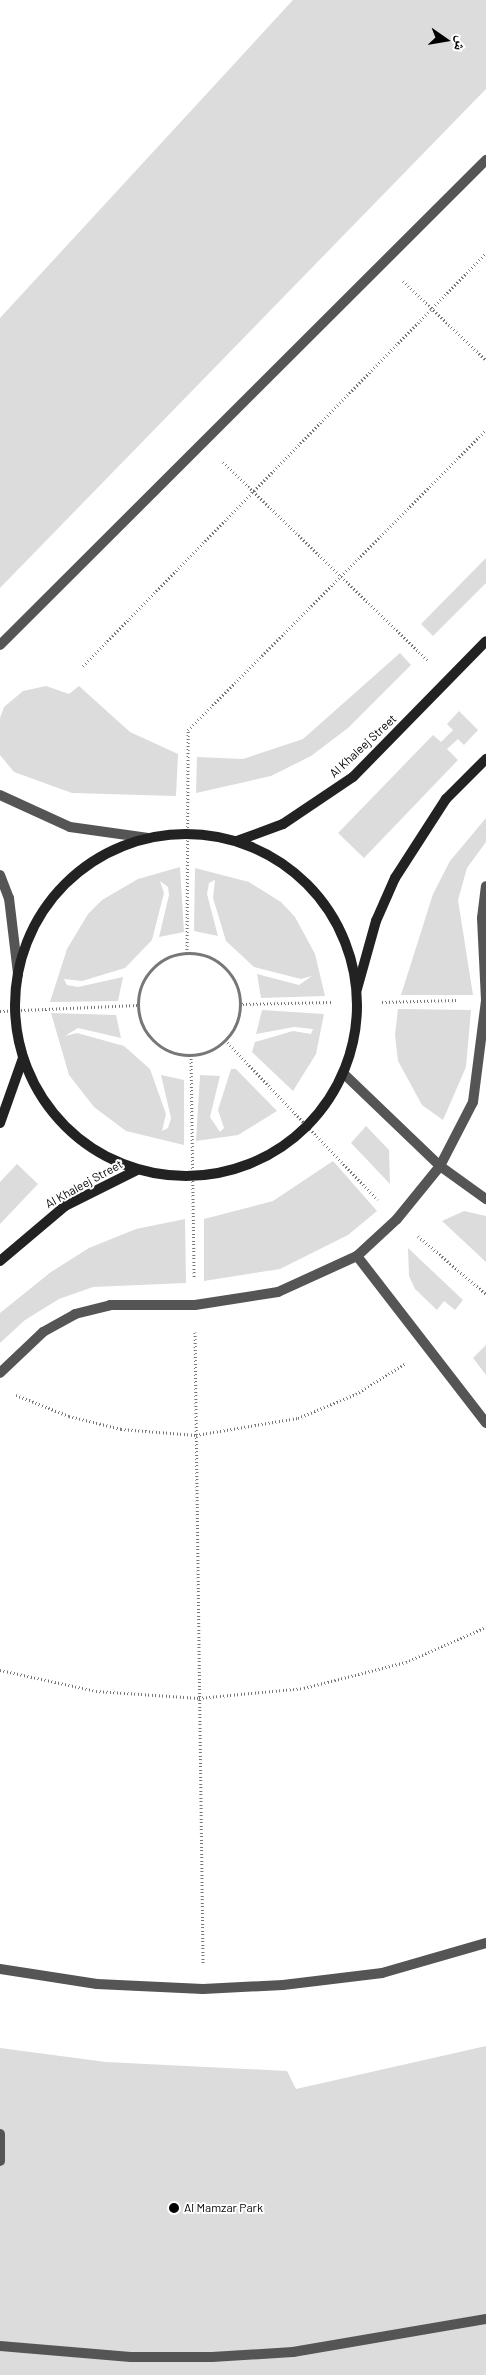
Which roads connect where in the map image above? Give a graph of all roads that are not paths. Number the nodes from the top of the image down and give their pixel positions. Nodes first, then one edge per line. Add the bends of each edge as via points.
1 (486, 160) edge
2 (486, 641) edge
3 (0, 645) edge
4 (486, 759) edge
5 (0, 795) edge
6 (148, 838) junction
7 (237, 841) junction
8 (0, 875) edge
9 (486, 886) edge
10 (18, 974) junction
11 (357, 990) junction
12 (23, 1058) junction
13 (343, 1073) junction
14 (0, 1123) edge
15 (440, 1166) junction
16 (136, 1170) junction
17 (486, 1199) edge
18 (357, 1256) junction
19 (0, 1261) edge
20 (0, 1373) edge
21 (486, 1423) edge
22 (486, 1943) edge
23 (0, 1969) edge
24 (0, 2134) edge
25 (0, 2161) edge
26 (486, 2319) edge
27 (0, 2346) edge

1 - 3 street via 201,440
2 - 7 main road, Al Khaleej Street via 353,776 283,824
4 - 11 main road via 446,799 395,878 376,921
5 - 6 street via 70,826
6 - 7 main road via 188,833
6 - 10 main road via 111,852 77,873 50,901 30,936
7 - 11 main road via 273,857 306,882 335,921 348,950
8 - 10 street via 8,898
9 - 15 street via 480,1072 473,1102
10 - 12 main road via 15,1010
11 - 13 main road via 354,1038
12 - 14 main road
12 - 16 main road via 40,1096 66,1128 98,1153
13 - 15 street
13 - 16 main road via 327,1103 306,1128 270,1155 230,1172 193,1177
15 - 17 street
15 - 18 street via 397,1219
16 - 19 main road, Al Khaleej Street via 65,1206
18 - 20 street via 278,1292 195,1305 110,1305 75,1314 43,1332
18 - 21 street via 426,1350
22 - 23 street via 382,1973 283,1985 203,1989 97,1984
24 - 25 street
26 - 27 street via 293,2352 221,2357 131,2357

